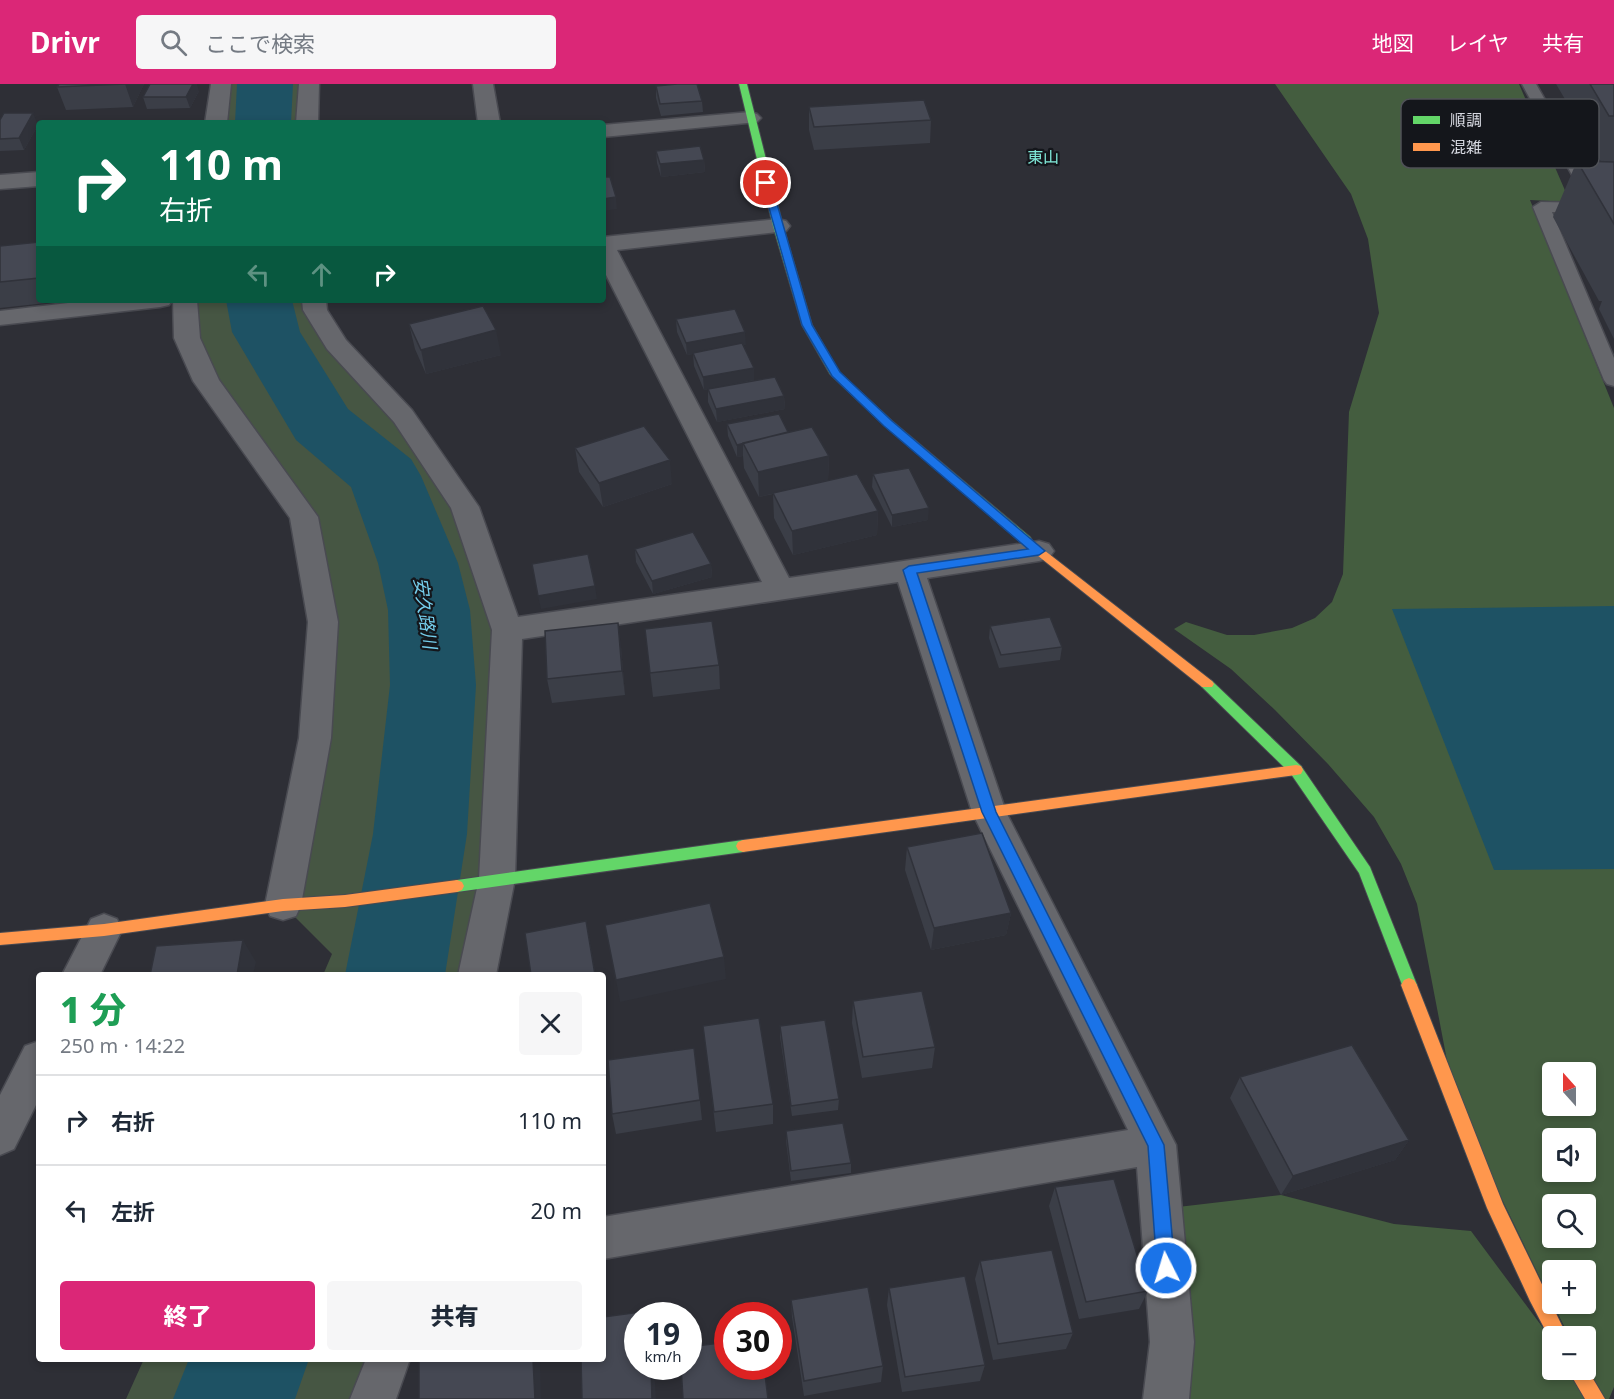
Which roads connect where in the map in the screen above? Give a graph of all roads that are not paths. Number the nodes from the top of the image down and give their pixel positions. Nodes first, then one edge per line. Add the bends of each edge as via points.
1 (221, 84) edge
2 (309, 84) edge
3 (483, 84) edge
4 (743, 84) edge
5 (1529, 84) edge
6 (1537, 99) edge
7 (750, 118) junction
8 (216, 120) edge
9 (306, 120) edge
10 (489, 120) edge
11 (606, 131) edge
12 (1576, 168) edge
13 (36, 179) edge
14 (0, 182) edge
15 (778, 226) junction
16 (606, 245) edge
17 (606, 251) edge
18 (133, 303) edge
19 (185, 303) edge
20 (314, 303) edge
21 (0, 318) edge
22 (1614, 380) edge
23 (1039, 551) junction
24 (909, 570) junction
25 (781, 590) junction
26 (507, 630) junction
27 (1296, 771) junction
28 (989, 812) junction
29 (497, 879) junction
30 (283, 905) junction
31 (104, 930) junction
32 (0, 939) edge
33 (83, 972) edge
34 (478, 972) edge
35 (36, 1065) edge
36 (0, 1136) edge
37 (1156, 1145) junction
38 (606, 1237) edge
39 (1552, 1326) edge
40 (387, 1362) edge
41 (1584, 1380) edge
42 (373, 1399) edge
43 (1166, 1399) edge
44 (1596, 1399) edge

1 - 8 street
2 - 9 street
3 - 10 street
4 - 7 street
5 - 6 lane
7 - 11 street
7 - 15 street
12 - 22 lane via 1599,209 1541,207
13 - 14 street
15 - 16 street
15 - 23 street via 807,325 836,374
17 - 25 street
18 - 21 street
19 - 30 street via 187,338 206,381 304,517 323,622 315,738
20 - 26 street via 336,344 403,416 465,507
23 - 24 street
23 - 27 street via 1221,695
24 - 25 street
24 - 28 street
25 - 26 street
26 - 29 street
27 - 28 street
27 - 39 street via 1365,871 1481,1168 1535,1296
28 - 29 street
28 - 37 street
29 - 30 street via 345,901
29 - 34 street
30 - 31 street
31 - 32 street
31 - 33 street
35 - 36 street
37 - 38 street
37 - 43 street via 1172,1342
40 - 42 street
41 - 44 street

